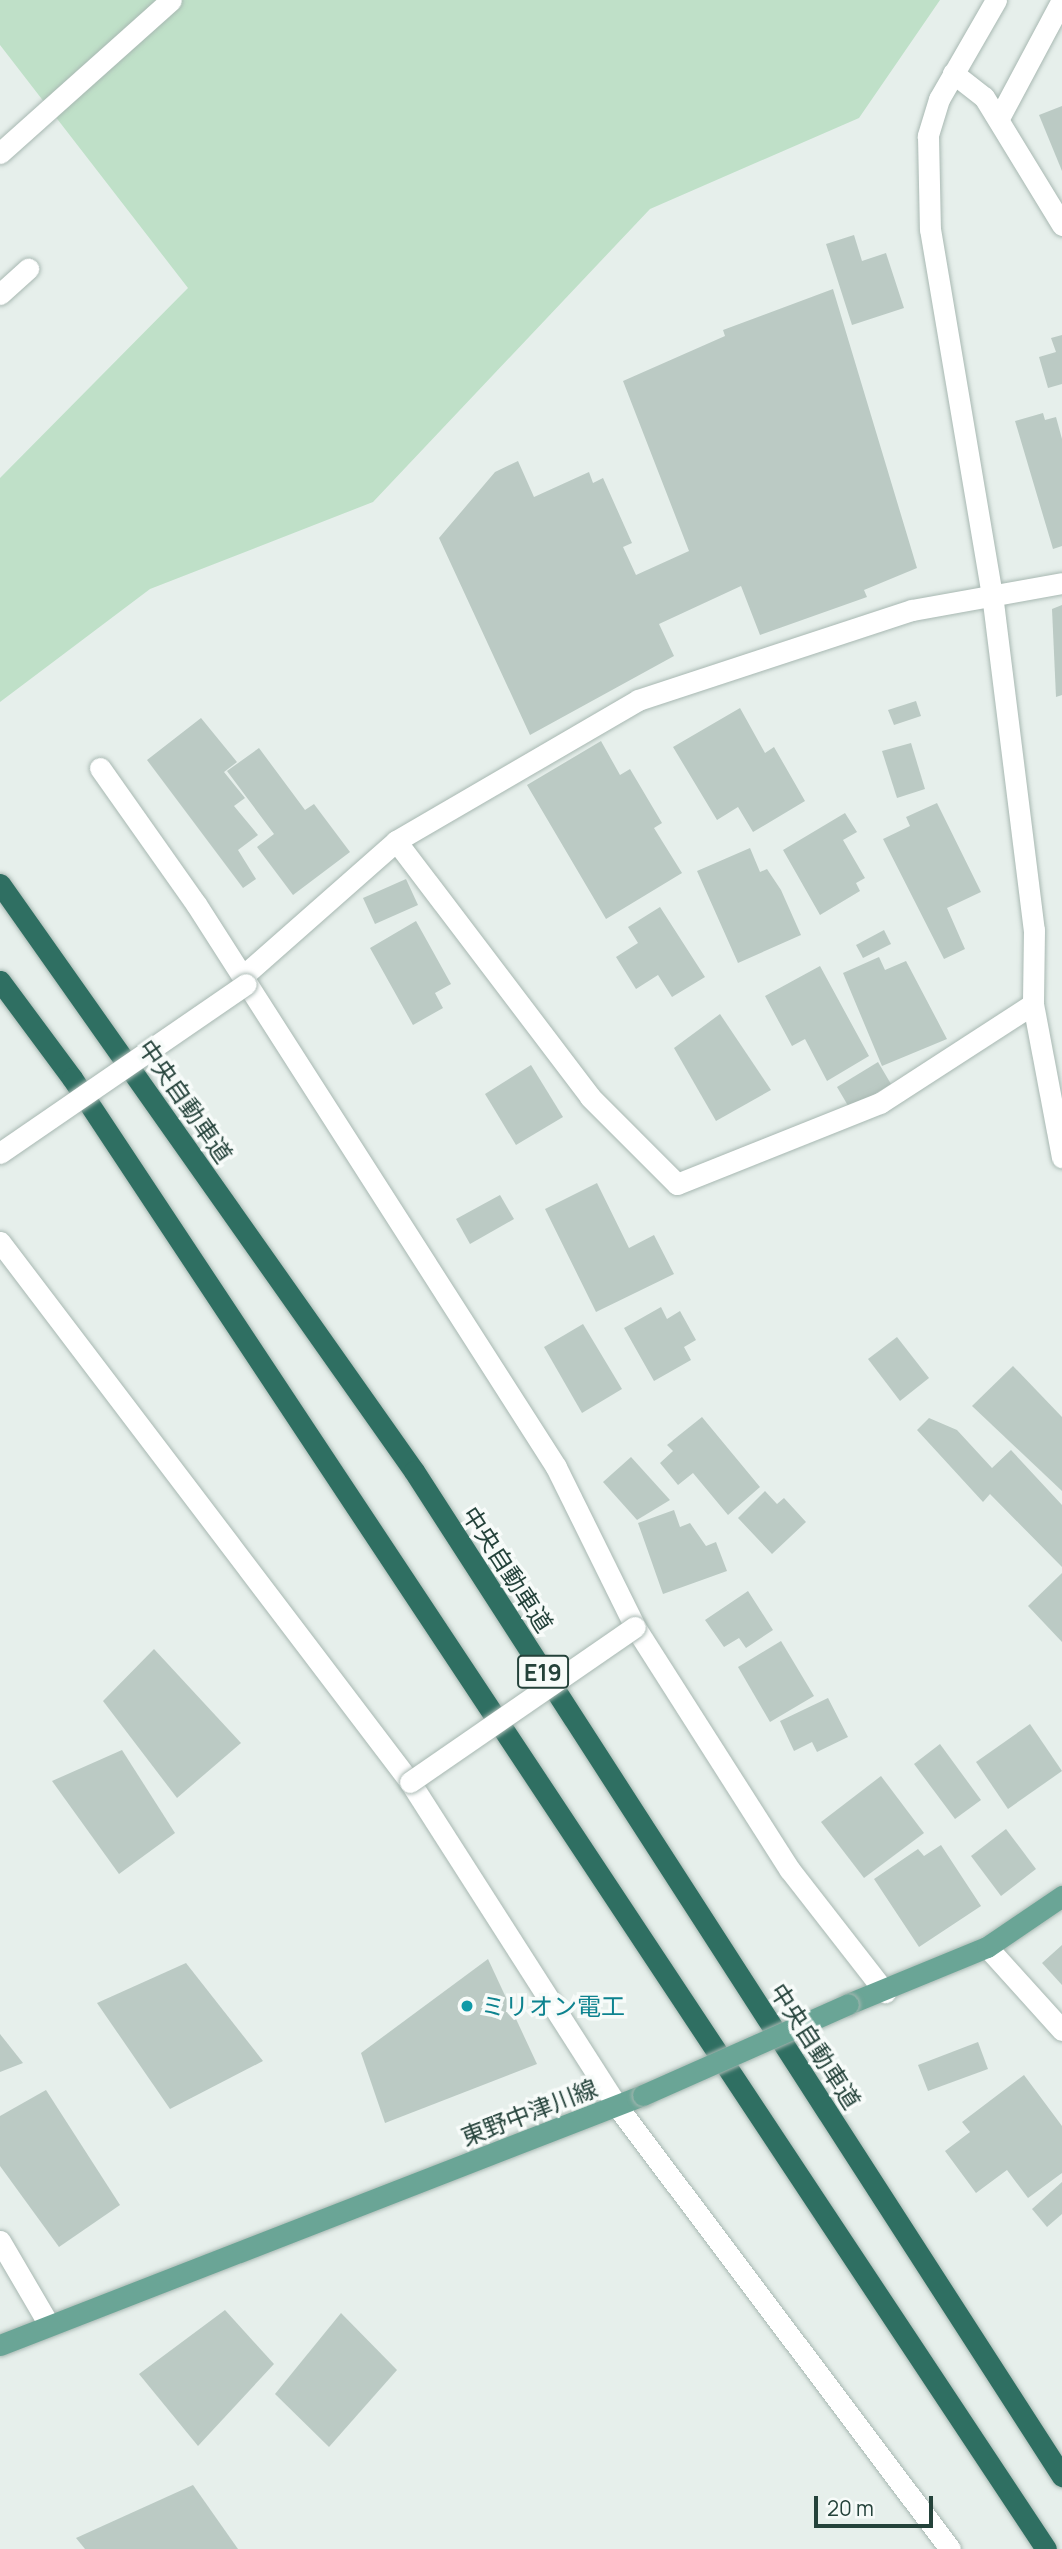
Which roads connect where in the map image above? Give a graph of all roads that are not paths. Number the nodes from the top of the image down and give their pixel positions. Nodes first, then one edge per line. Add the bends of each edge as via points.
1 (171, 0) edge
2 (996, 0) edge
3 (1062, 0) edge
4 (953, 73) junction
5 (999, 118) junction
6 (0, 153) edge
7 (1062, 225) edge
8 (28, 269) dead end
9 (0, 293) edge
10 (1062, 583) edge
11 (992, 594) junction
12 (100, 768) dead end
13 (396, 841) junction
14 (0, 884) edge
15 (244, 980) junction
16 (0, 981) edge
17 (1033, 1004) junction
18 (0, 1153) edge
19 (1062, 1157) edge
20 (0, 1241) edge
21 (635, 1628) junction
22 (410, 1782) junction
23 (1062, 1896) edge
24 (987, 1947) junction
25 (885, 1992) junction
26 (1062, 2030) edge
27 (617, 2106) junction
28 (0, 2241) edge
29 (49, 2325) junction
30 (0, 2345) edge
31 (1062, 2476) edge
32 (950, 2549) edge
33 (1046, 2549) edge

1 - 6 street
2 - 4 street
3 - 5 street
4 - 5 street
4 - 11 street via 928,136 930,229
5 - 7 street
8 - 9 street
10 - 11 street
11 - 13 street via 836,632 638,700
11 - 17 street via 1034,930
12 - 15 street
13 - 15 street
13 - 17 street via 590,1097 677,1184 880,1103
14 - 31 highway, 中央自動車道 / E19 via 414,1471
15 - 18 street, bridge
15 - 21 street via 556,1466
16 - 33 highway, E19 via 72,1078
17 - 19 street
20 - 22 street
21 - 22 street, bridge
21 - 25 street via 790,1870
22 - 27 street
23 - 24 main road, 東野中津川線
24 - 25 main road, 東野中津川線
24 - 26 street
25 - 27 main road, 東野中津川線, bridge
27 - 29 main road, 東野中津川線
27 - 32 street
28 - 29 street
29 - 30 main road, 東野中津川線

